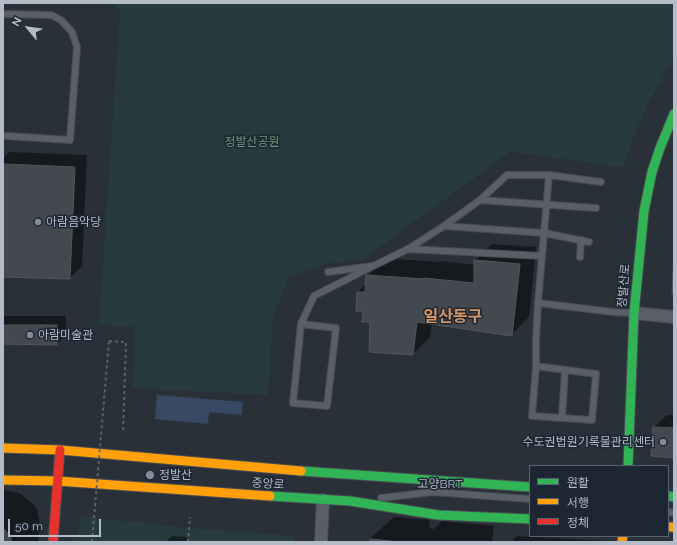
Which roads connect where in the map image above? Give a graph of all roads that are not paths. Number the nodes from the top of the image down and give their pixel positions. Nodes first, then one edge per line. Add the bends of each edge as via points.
1 (3, 14) edge
2 (674, 114) edge
3 (7, 136) dead end
4 (549, 175) junction
5 (601, 182) dead end
6 (480, 200) junction
7 (546, 205) junction
8 (596, 208) dead end
9 (444, 226) junction
10 (544, 233) junction
11 (581, 240) junction
12 (589, 242) dead end
13 (408, 249) junction
14 (542, 256) junction
15 (580, 257) dead end
16 (373, 266) junction
17 (328, 272) dead end
18 (538, 303) junction
19 (634, 313) junction
20 (674, 316) edge
21 (301, 324) junction
22 (536, 366) junction
23 (565, 370) junction
24 (562, 418) junction
25 (3, 448) edge
26 (60, 450) junction
27 (628, 465) edge
28 (3, 480) edge
29 (57, 481) junction
30 (529, 487) edge
31 (529, 499) edge
32 (323, 500) junction
33 (350, 502) junction
34 (529, 519) edge
35 (53, 542) edge
36 (321, 542) edge

1 - 3 lane via 51,15 61,20 72,32 77,47 70,140
2 - 19 main road, 정발산로 via 652,172 640,247
4 - 5 lane
4 - 6 lane via 507,175
4 - 7 lane
6 - 7 lane
6 - 9 lane
7 - 8 lane
7 - 10 lane
9 - 10 lane
9 - 13 lane
10 - 11 lane
10 - 14 lane
11 - 12 lane
11 - 15 lane
13 - 14 lane
13 - 16 lane
14 - 18 lane
16 - 17 lane
16 - 21 lane via 314,296
18 - 19 lane
18 - 22 lane
19 - 20 street
19 - 27 main road, 정발산로
21 - 21 lane via 293,403 327,406 336,328
22 - 23 lane
22 - 24 lane via 532,416
23 - 24 lane
23 - 24 lane via 596,374 592,420
25 - 26 main road, 중앙로
26 - 29 main road
26 - 30 main road, 중앙로
28 - 29 main road, 중앙로
29 - 32 main road, 중앙로
29 - 35 main road
31 - 33 lane, 고양BRT via 433,492
32 - 33 main road, 중앙로
32 - 36 street
33 - 34 main road, 중앙로 via 438,514

